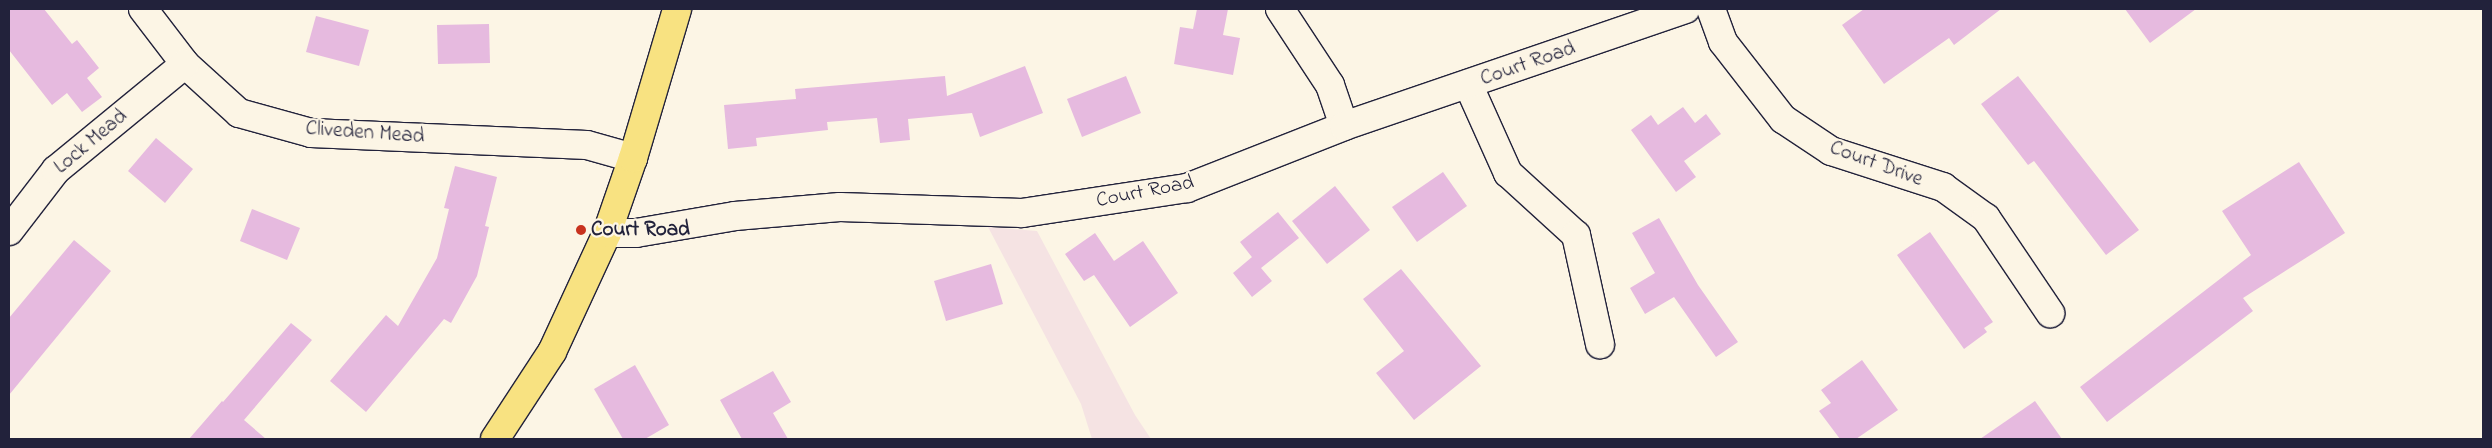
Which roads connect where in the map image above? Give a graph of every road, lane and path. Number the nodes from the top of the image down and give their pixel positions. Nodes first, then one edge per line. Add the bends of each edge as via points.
1 (143, 9) edge
2 (677, 9) edge
3 (1280, 9) edge
4 (1686, 9) edge
5 (1711, 9) edge
6 (185, 64) junction
7 (1468, 84) junction
8 (1344, 126) junction
9 (633, 158) junction
10 (9, 231) edge
11 (606, 234) junction
12 (2050, 313) dead end
13 (1600, 344) dead end
14 (495, 439) edge

1 - 6 street, Cliveden Mead
2 - 9 main road
3 - 8 street via 1330,85
4 - 7 street, Court Road
5 - 12 street, Court Drive via 1723,42 1783,119 1832,151 1943,188 1986,218
6 - 9 street, Cliveden Mead via 239,113 311,133 588,145
6 - 10 street, Lock Mead via 56,170
7 - 8 street, Court Road
7 - 13 street via 1508,173 1576,236
8 - 11 street, Court Road via 1187,188 1022,213 840,206 735,216 636,233
9 - 11 main road
11 - 14 main road via 552,352

